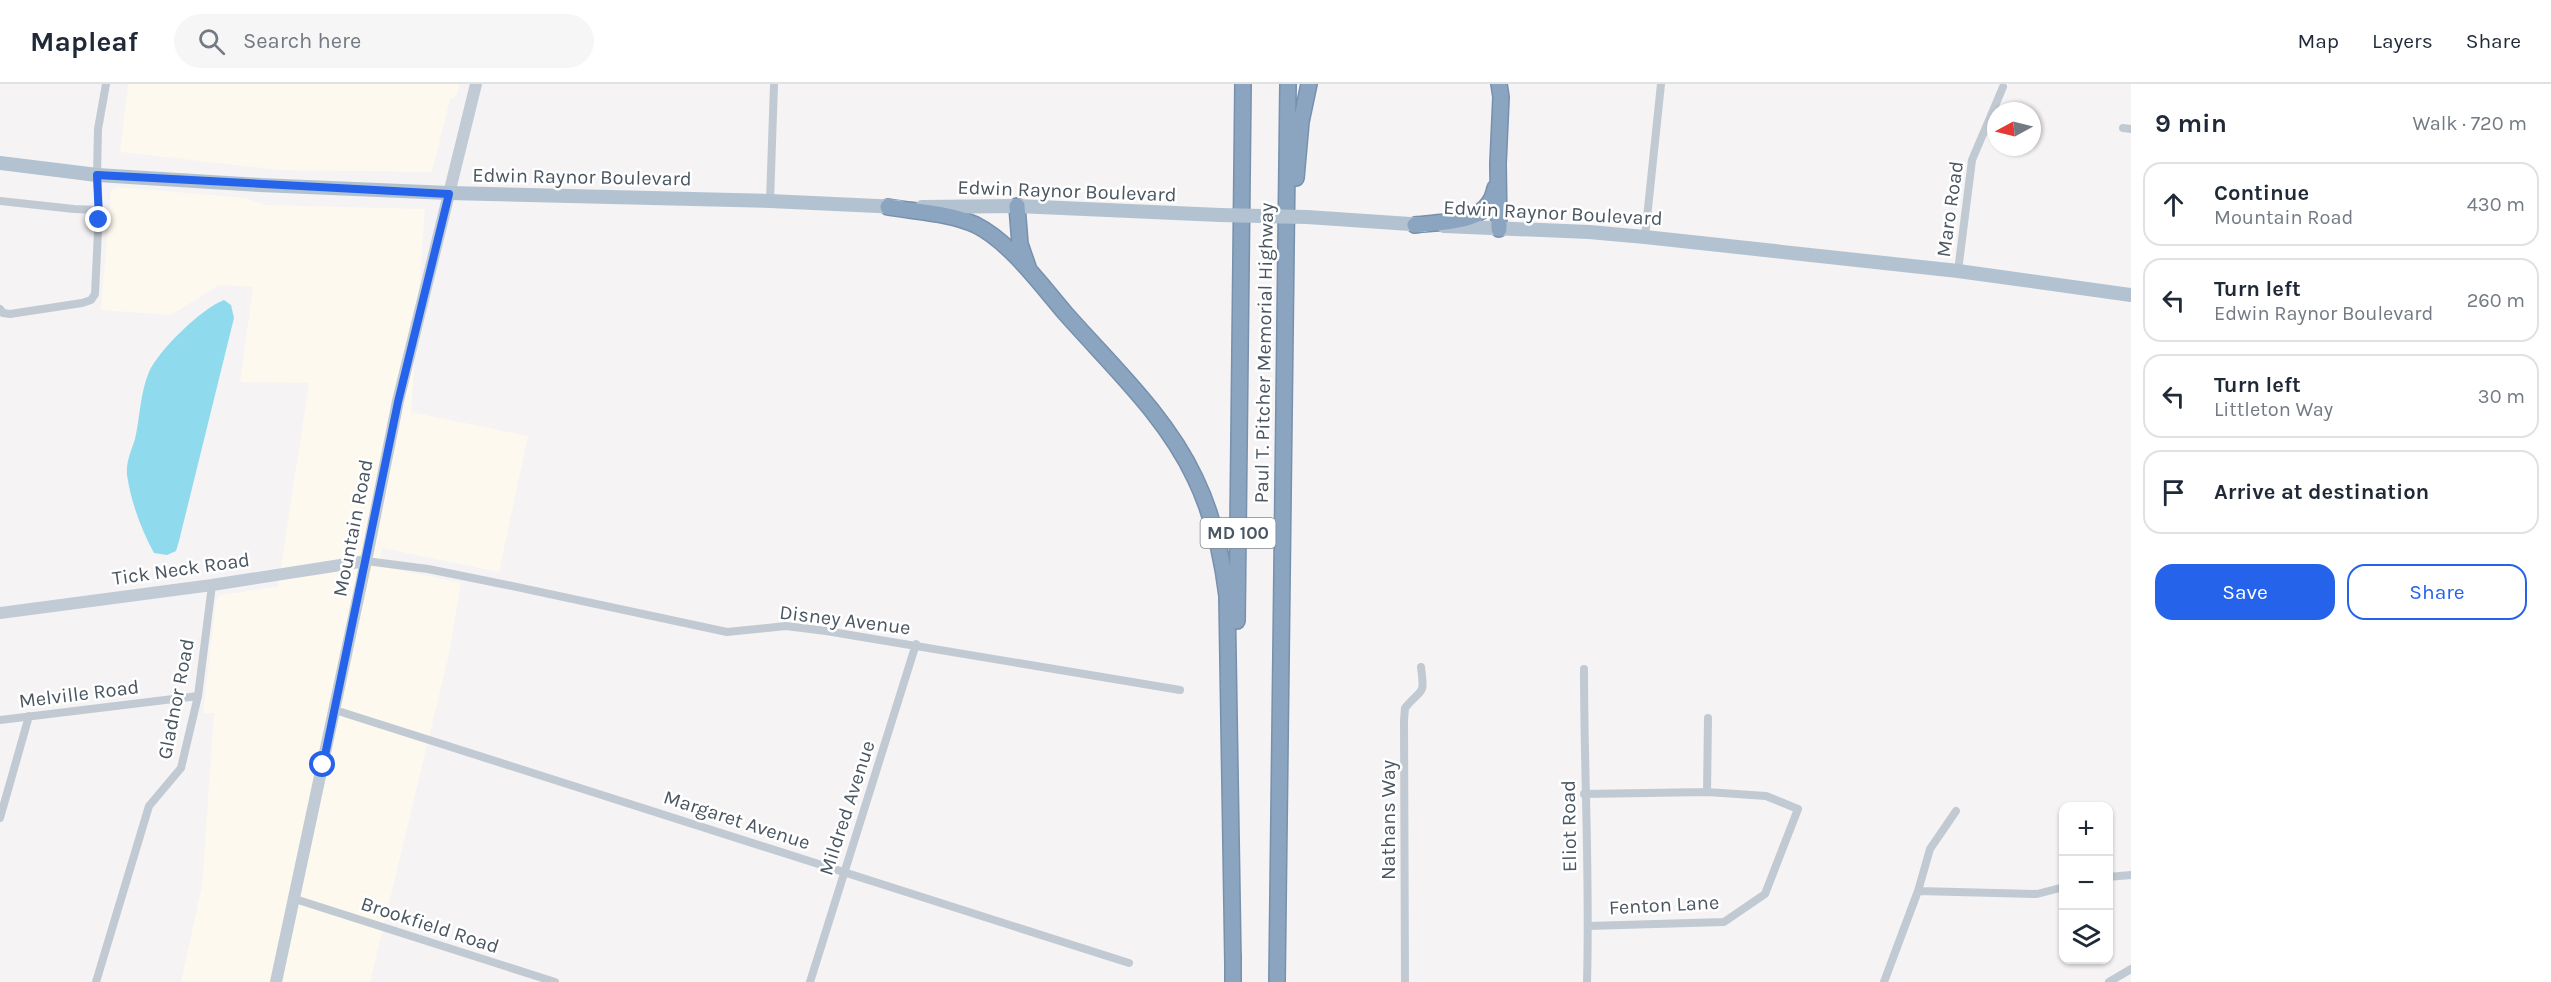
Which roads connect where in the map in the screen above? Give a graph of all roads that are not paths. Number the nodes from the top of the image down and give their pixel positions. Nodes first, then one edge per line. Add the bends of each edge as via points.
1 (106, 84) edge
2 (476, 84) edge
3 (774, 84) edge
4 (1243, 84) edge
5 (1288, 84) edge
6 (1309, 84) edge
7 (1499, 84) edge
8 (1661, 84) edge
9 (2003, 87) dead end
10 (0, 163) edge
11 (1498, 164) junction
12 (97, 175) junction
13 (449, 194) junction
14 (0, 201) edge
15 (770, 201) junction
16 (1017, 206) junction
17 (888, 207) junction
18 (99, 210) junction
19 (1415, 225) junction
20 (1499, 229) junction
21 (1645, 237) junction
22 (1958, 271) junction
23 (1032, 275) junction
24 (1286, 286) junction
25 (2131, 295) edge
26 (0, 309) edge
27 (366, 561) junction
28 (212, 585) junction
29 (0, 613) edge
30 (916, 644) junction
31 (1421, 667) dead end
32 (1584, 669) dead end
33 (1180, 690) dead end
34 (198, 696) junction
35 (335, 710) junction
36 (29, 716) junction
37 (1708, 718) dead end
38 (0, 720) edge
39 (1707, 792) junction
40 (1584, 794) junction
41 (1956, 811) dead end
42 (0, 818) edge
43 (844, 872) junction
44 (2131, 875) edge
45 (2113, 877) edge
46 (2059, 888) edge
47 (1918, 891) junction
48 (295, 898) junction
49 (1588, 926) junction
50 (1129, 963) dead end
51 (1233, 964) junction
52 (2131, 969) edge
53 (96, 982) edge
54 (276, 982) edge
55 (555, 982) edge
56 (810, 982) edge
57 (1233, 982) edge
58 (1277, 982) edge
59 (1405, 982) edge
60 (1587, 982) edge
61 (1884, 982) edge
62 (2109, 982) edge

1 - 12 street via 98,129
2 - 13 main road, Mountain Road
3 - 15 street
4 - 51 highway, Paul T. Pitcher Memorial Highway / MD 100
5 - 24 highway, Paul T. Pitcher Memorial Highway / MD 100
6 - 24 highway via 1301,122
7 - 11 highway
8 - 21 street
9 - 22 street, Maro Road via 1972,160
10 - 12 main road, Edwin Raynor Boulevard
11 - 19 highway via 1494,196 1480,214
11 - 20 highway
12 - 13 main road, Edwin Raynor Boulevard
12 - 18 street
13 - 15 main road, Edwin Raynor Boulevard
13 - 27 main road, Mountain Road via 398,402
14 - 18 street
15 - 17 main road, Edwin Raynor Boulevard
16 - 17 main road, Edwin Raynor Boulevard
16 - 19 main road, Edwin Raynor Boulevard, bridge
16 - 23 highway via 1020,244
17 - 23 highway via 976,225 991,234
18 - 26 street via 96,283 91,300 10,314
19 - 20 main road, Edwin Raynor Boulevard
20 - 21 main road, Edwin Raynor Boulevard
21 - 22 main road, Edwin Raynor Boulevard
22 - 25 main road, Edwin Raynor Boulevard
23 - 51 highway via 1158,418 1196,479 1215,531 1227,615
24 - 58 highway, Paul T. Pitcher Memorial Highway / MD 100
27 - 28 main road, Tick Neck Road
27 - 30 street, Disney Avenue via 428,569 727,632 786,626
27 - 35 main road, Mountain Road
28 - 29 main road, Tick Neck Road
28 - 34 street, Gladnor Road
30 - 33 street, Disney Avenue
30 - 43 street, Mildred Avenue
31 - 59 street, Nathans Way via 1424,687 1405,708 1404,720
32 - 40 street, Eliot Road
34 - 36 street, Melville Road
34 - 53 street, Gladnor Road via 181,768 146,814
35 - 43 street, Margaret Avenue
35 - 48 main road, Mountain Road
36 - 38 street, Melville Road
36 - 42 street
37 - 39 street
39 - 40 street
39 - 49 street, Fenton Lane via 1766,796 1798,809 1765,894 1724,922
40 - 49 street, Eliot Road
41 - 47 street via 1930,849
43 - 50 street, Margaret Avenue
43 - 56 street, Mildred Avenue
44 - 45 street
46 - 47 street via 2037,894
47 - 61 street
48 - 54 main road, Mountain Road
48 - 55 street, Brookfield Road
49 - 60 street, Eliot Road
51 - 57 highway, Paul T. Pitcher Memorial Highway / MD 100
52 - 62 street

